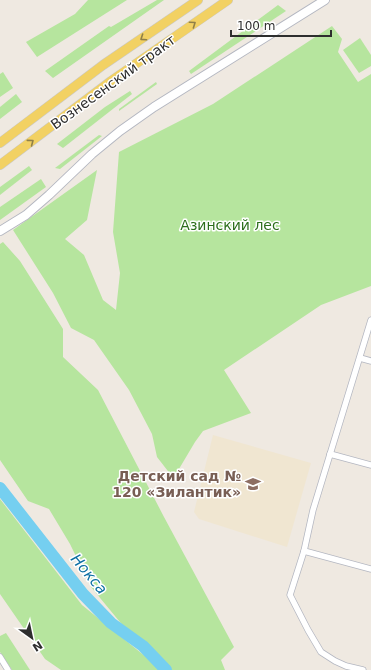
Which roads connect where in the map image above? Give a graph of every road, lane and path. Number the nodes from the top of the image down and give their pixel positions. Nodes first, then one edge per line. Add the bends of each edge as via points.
1 (198, 0) edge
2 (228, 0) edge
3 (325, 0) edge
4 (0, 143) edge
5 (0, 165) edge
6 (0, 232) edge
7 (371, 320) edge
8 (360, 358) junction
9 (371, 361) edge
10 (330, 454) junction
11 (371, 465) edge
12 (304, 551) junction
13 (371, 569) edge
14 (0, 657) edge
15 (8, 670) edge
16 (363, 670) edge

1 -> 4 main road, Вознесенский тракт via 103,65
5 -> 2 main road, Вознесенский тракт via 111,81
3 - 6 street via 120,131 26,215
7 - 8 street
8 - 9 street
8 - 10 street
10 - 11 street
10 - 12 street
12 - 13 street
12 - 16 street via 290,595 321,652 334,661
14 - 15 street

